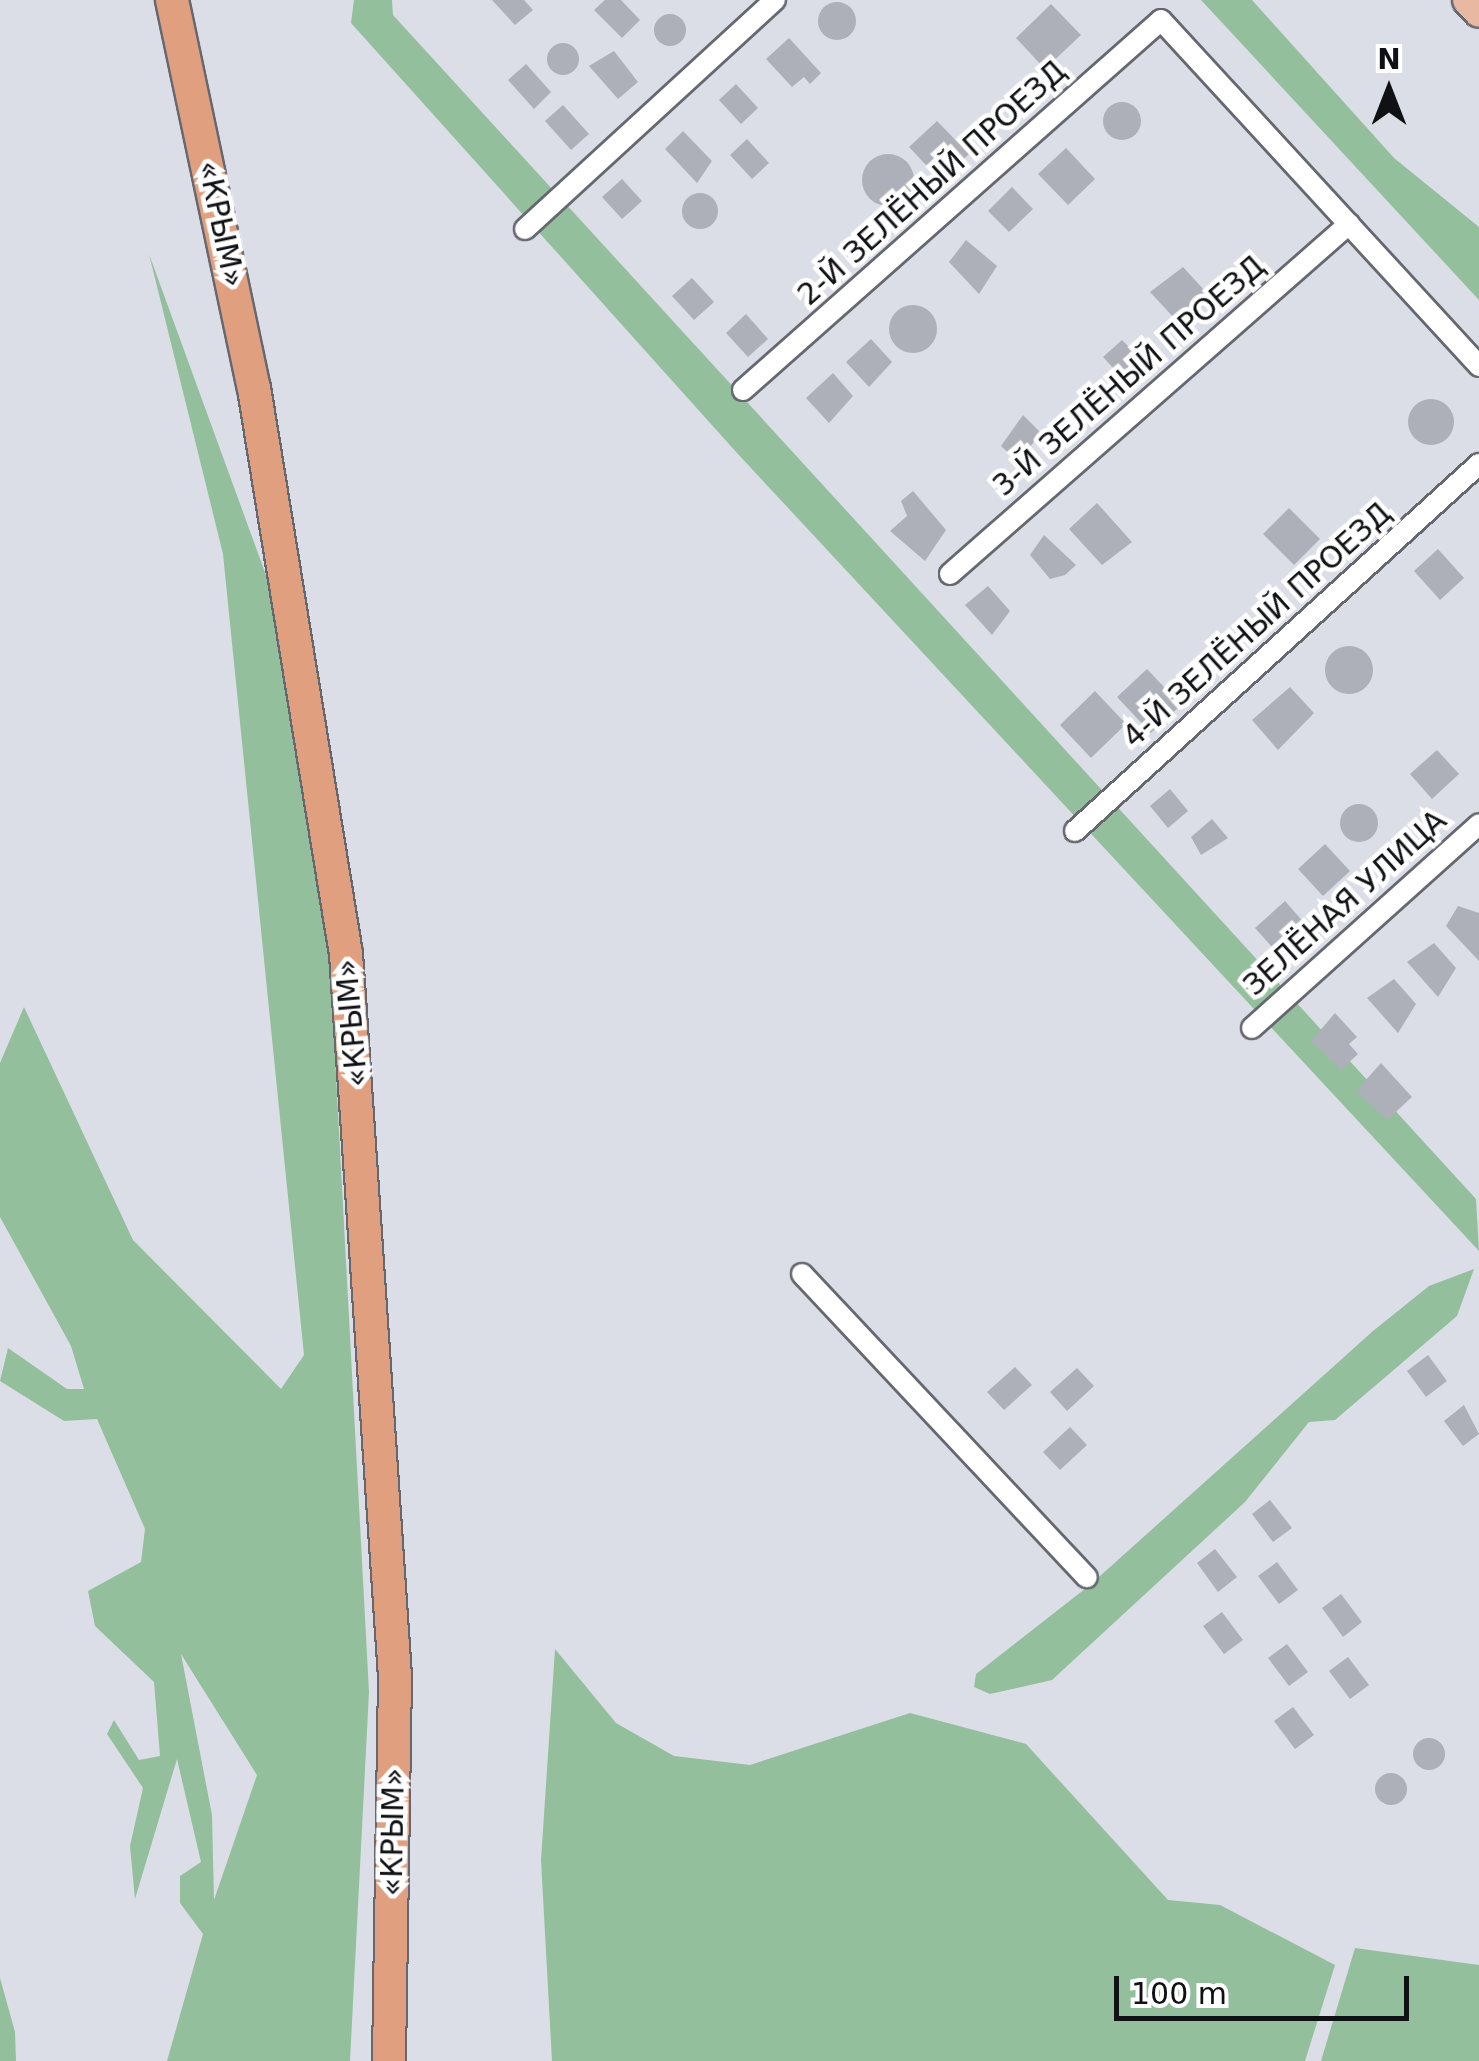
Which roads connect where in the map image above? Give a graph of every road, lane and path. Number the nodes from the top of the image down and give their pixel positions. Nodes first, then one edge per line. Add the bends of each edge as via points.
1 (172, 0) edge
2 (190, 0) edge
3 (775, 0) edge
4 (1468, 0) edge
5 (1479, 12) edge
6 (1349, 224) junction
7 (525, 230) dead end
8 (1479, 366) edge
9 (743, 390) dead end
10 (1479, 464) edge
11 (950, 574) dead end
12 (1479, 824) edge
13 (1074, 831) dead end
14 (1252, 1028) dead end
15 (802, 1274) dead end
16 (1087, 1578) dead end
17 (389, 2061) edge
18 (398, 2061) edge

1 - 17 highway, «КРЫМ» via 254,388 346,954 395,1677
2 - 18 highway via 304,580 368,1036 411,1679
3 - 7 street
4 - 5 main road
6 - 8 street
6 - 9 street, 2-Й ЗЕЛЁНЫЙ ПРОЕЗД via 1161,20
6 - 11 street, 3-Й ЗЕЛЁНЫЙ ПРОЕЗД
10 - 13 street, 4-Й ЗЕЛЁНЫЙ ПРОЕЗД
12 - 14 street, ЗЕЛЁНАЯ УЛИЦА
15 - 16 street

